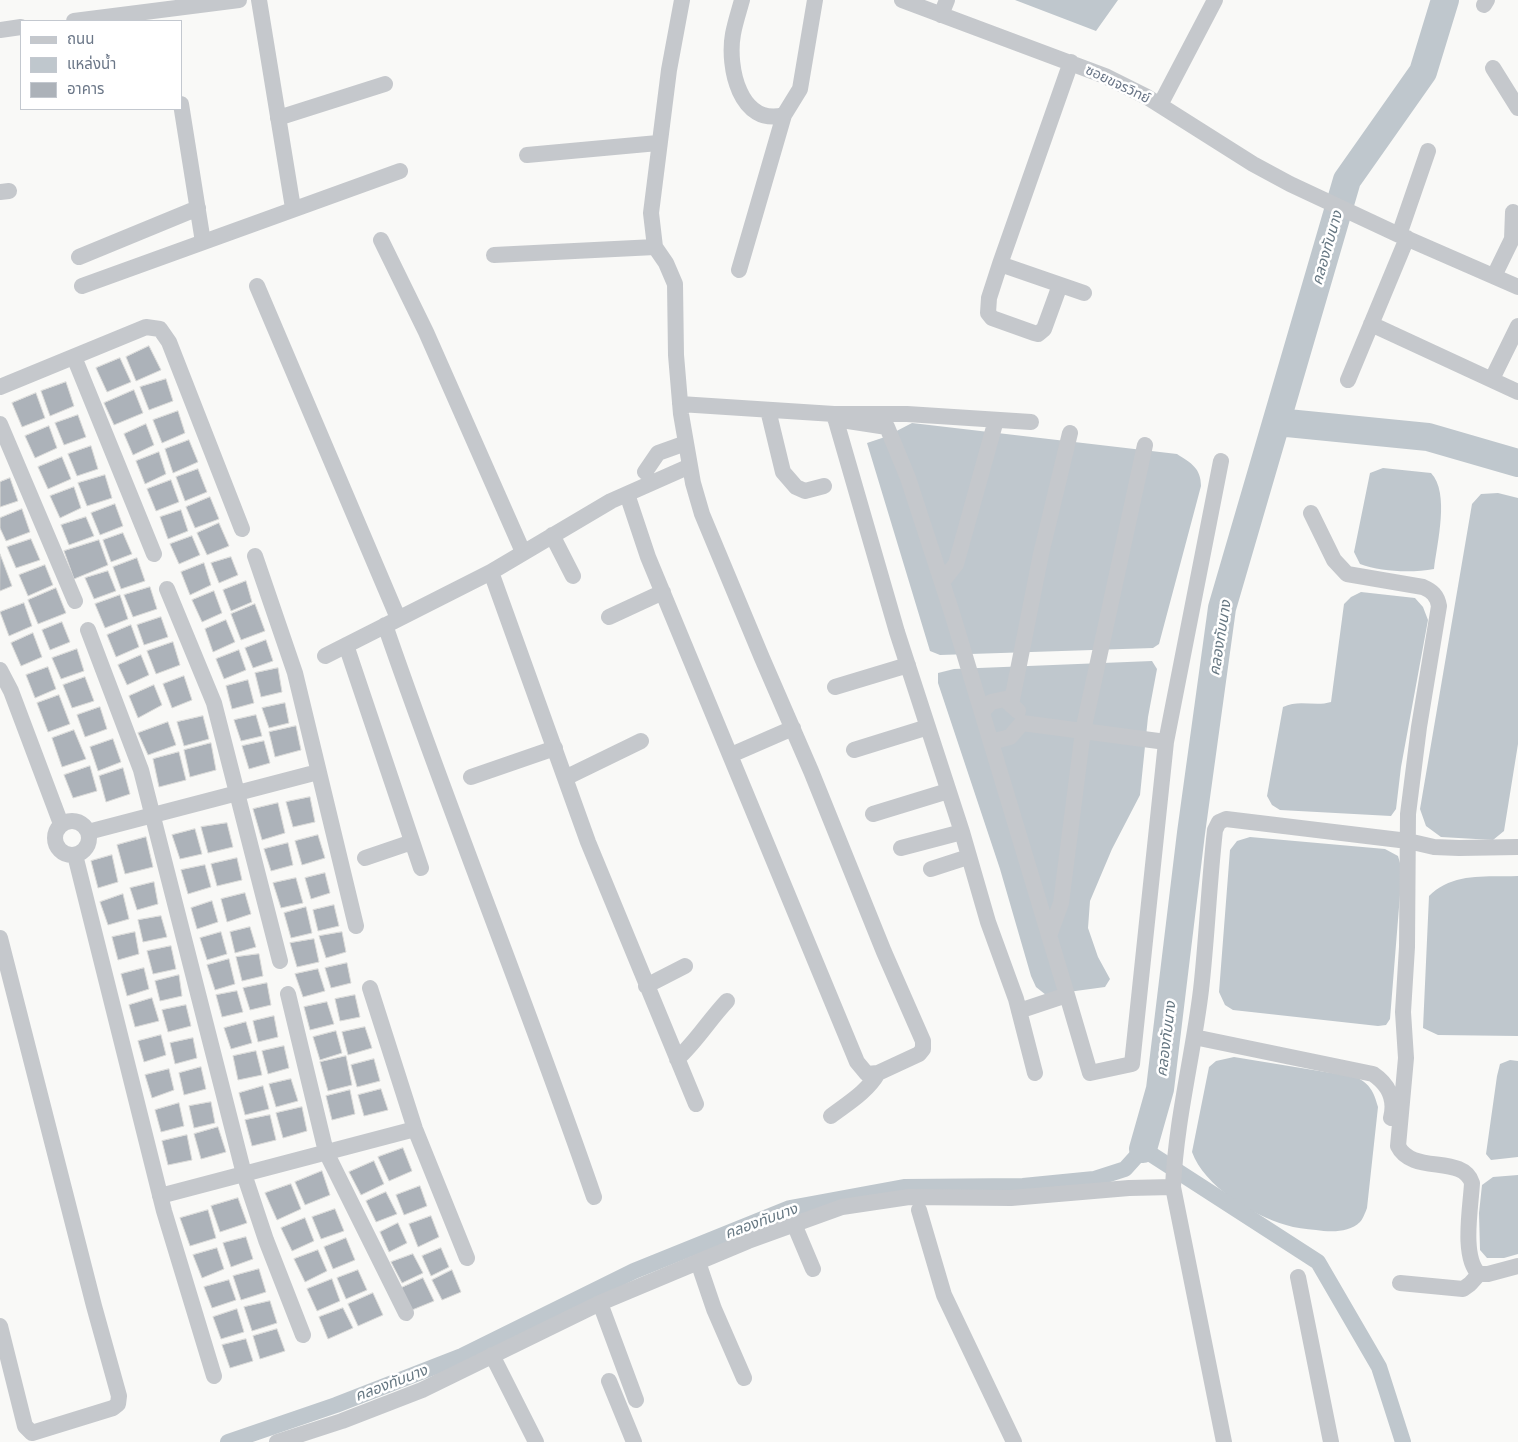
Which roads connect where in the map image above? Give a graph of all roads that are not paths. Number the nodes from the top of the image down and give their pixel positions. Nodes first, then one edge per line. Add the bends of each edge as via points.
1 (239, 0) edge
2 (259, 0) edge
3 (682, 0) edge
4 (742, 0) edge
5 (815, 0) edge
6 (1215, 0) edge
7 (908, 1) edge
8 (944, 7) edge
9 (166, 16) edge
10 (92, 20) edge
11 (20, 27) edge
12 (0, 30) edge
13 (1071, 62) junction
14 (1493, 68) dead end
15 (385, 84) dead end
16 (1160, 105) junction
17 (1518, 108) edge
18 (182, 110) edge
19 (784, 115) junction
20 (278, 118) junction
21 (658, 143) junction
22 (1428, 151) dead end
23 (528, 155) dead end
24 (400, 171) dead end
25 (198, 208) junction
26 (293, 208) junction
27 (1513, 212) dead end
28 (1403, 237) junction
29 (381, 240) dead end
30 (203, 242) junction
31 (656, 247) junction
32 (494, 255) dead end
33 (79, 257) dead end
34 (1000, 264) junction
35 (739, 270) dead end
36 (1494, 276) junction
37 (1060, 285) junction
38 (82, 286) dead end
39 (257, 286) dead end
40 (1518, 287) edge
41 (1084, 293) dead end
42 (1371, 324) junction
43 (1518, 326) edge
44 (74, 357) junction
45 (1492, 379) junction
46 (1348, 380) dead end
47 (0, 387) edge
48 (1518, 392) edge
49 (680, 404) junction
50 (768, 410) junction
51 (834, 416) junction
52 (996, 420) junction
53 (1031, 422) dead end
54 (0, 424) edge
55 (1070, 433) dead end
56 (686, 443) junction
57 (1145, 445) dead end
58 (1221, 461) dead end
59 (690, 466) junction
60 (645, 472) dead end
61 (824, 486) dead end
62 (627, 494) junction
63 (1311, 513) dead end
64 (242, 529) dead end
65 (552, 535) junction
66 (523, 552) junction
67 (154, 554) dead end
68 (255, 556) dead end
69 (491, 572) junction
70 (572, 576) dead end
71 (942, 582) junction
72 (167, 588) dead end
73 (662, 592) junction
74 (75, 601) dead end
75 (609, 617) dead end
76 (392, 621) junction
77 (88, 630) dead end
78 (346, 645) junction
79 (325, 656) dead end
80 (908, 664) junction
81 (0, 670) edge
82 (835, 687) dead end
83 (1011, 705) junction
84 (982, 712) junction
85 (1022, 723) junction
86 (793, 728) junction
87 (928, 728) junction
88 (1083, 731) junction
89 (641, 741) dead end
90 (991, 742) junction
91 (1166, 742) junction
92 (555, 748) junction
93 (854, 750) dead end
94 (731, 755) junction
95 (318, 772) junction
96 (471, 777) dead end
97 (565, 778) junction
98 (948, 791) junction
99 (237, 794) junction
100 (873, 814) dead end
101 (154, 816) junction
102 (60, 824) junction
103 (88, 832) junction
104 (962, 832) junction
105 (1408, 841) junction
106 (412, 842) junction
107 (1518, 847) edge
108 (901, 848) dead end
109 (74, 855) junction
110 (364, 858) dead end
111 (968, 858) junction
112 (421, 868) dead end
113 (931, 869) dead end
114 (356, 926) dead end
115 (1049, 936) junction
116 (0, 938) edge
117 (280, 961) dead end
118 (685, 966) dead end
119 (646, 986) junction
120 (370, 988) dead end
121 (288, 994) dead end
122 (1067, 995) junction
123 (727, 1001) dead end
124 (1019, 1011) junction
125 (1194, 1037) junction
126 (677, 1060) junction
127 (878, 1073) junction
128 (1034, 1073) dead end
129 (696, 1104) dead end
130 (831, 1116) dead end
131 (415, 1129) junction
132 (1398, 1146) junction
133 (326, 1152) junction
134 (244, 1174) junction
135 (1172, 1187) junction
136 (160, 1196) junction
137 (594, 1197) dead end
138 (919, 1210) dead end
139 (794, 1224) junction
140 (467, 1258) dead end
141 (698, 1262) junction
142 (1518, 1266) edge
143 (813, 1269) dead end
144 (1479, 1274) junction
145 (1298, 1277) dead end
146 (1400, 1283) dead end
147 (600, 1302) junction
148 (406, 1313) dead end
149 (0, 1326) edge
150 (302, 1335) dead end
151 (492, 1355) junction
152 (214, 1376) dead end
153 (744, 1378) dead end
154 (610, 1381) dead end
155 (636, 1400) dead end
156 (277, 1442) edge
157 (536, 1442) edge
158 (634, 1442) edge
159 (1014, 1442) edge
160 (1224, 1442) edge
161 (1331, 1442) edge

1 - 9 street
2 - 20 street
3 - 21 street
4 - 19 street via 733,36 735,80 742,98 753,111 774,117
5 - 19 street via 800,89
6 - 16 street
7 - 8 street, ซอยขจรวิทย์
8 - 13 street, ซอยขจรวิทย์
9 - 10 street
11 - 12 street
13 - 16 street, ซอยขจรวิทย์
13 - 34 street
14 - 17 street
15 - 20 street
16 - 28 street, ซอยขจรวิทย์ via 1253,164
18 - 25 street
19 - 35 street
20 - 26 street
21 - 23 street
21 - 31 street via 650,213
22 - 28 street
24 - 26 street
25 - 30 street
25 - 33 street
26 - 30 street
27 - 36 street via 1512,240
28 - 36 street
28 - 42 street
29 - 66 street via 426,332
30 - 38 street
31 - 32 street
31 - 49 street via 675,284
34 - 37 street
34 - 37 street via 989,298 988,313 992,318 1034,333 1044,329
36 - 40 street
37 - 41 street
39 - 76 street
42 - 45 street
42 - 46 street
43 - 45 street
44 - 47 street
44 - 64 street via 146,327 160,329 169,342
44 - 67 street
45 - 48 street
49 - 50 street
49 - 56 street
50 - 51 street
50 - 61 street via 783,472 788,480 805,491
51 - 52 street via 907,414
51 - 71 street via 887,427 908,478
51 - 80 street
52 - 53 street
52 - 71 street via 956,564
54 - 74 street
55 - 83 street via 1040,554
56 - 59 street
56 - 60 street via 661,451
57 - 88 street
58 - 91 street
59 - 62 street
59 - 86 street via 702,514
62 - 65 street
62 - 73 street
63 - 105 street via 1334,560 1347,574 1423,587 1438,598 1408,814
65 - 66 street
65 - 70 street
66 - 69 street
68 - 95 street via 295,672
69 - 76 street
69 - 92 street
71 - 84 street
72 - 99 street via 214,703
73 - 75 street
73 - 94 street
76 - 78 street
76 - 137 street via 419,724
77 - 101 street via 141,770
78 - 79 street
78 - 106 street
80 - 82 street
80 - 87 street
81 - 102 street via 11,691
83 - 84 street via 1005,699 991,702
83 - 85 street via 1019,712
84 - 90 street
85 - 88 street
85 - 90 street via 1010,737
86 - 94 street
86 - 127 street via 923,1041 920,1054
87 - 93 street
87 - 98 street
88 - 91 street
88 - 115 street via 1061,903
89 - 97 street
90 - 115 street
91 - 122 street via 1132,1064 1090,1073
92 - 96 street
92 - 97 street
94 - 127 street via 857,1062 866,1074
95 - 99 street
95 - 114 street
97 - 119 street
98 - 100 street
98 - 104 street
99 - 101 street
99 - 117 street
101 - 103 street
101 - 134 street
102 - 103 street via 76,821
102 - 109 street via 54,838 56,845 60,851
103 - 109 street via 87,846
104 - 108 street
104 - 111 street
105 - 107 street via 1434,847
105 - 125 street via 1226,819 1219,822 1214,840
105 - 132 street via 1403,1012 1406,1058
106 - 110 street
106 - 112 street
109 - 136 street
111 - 113 street
111 - 124 street
115 - 122 street
116 - 149 street via 119,1396 118,1404 32,1433 26,1426
118 - 119 street
119 - 126 street
120 - 131 street
121 - 133 street
122 - 124 street
123 - 126 street via 708,1020 693,1045
124 - 128 street
125 - 132 street via 1373,1074 1389,1090 1392,1114 1389,1137
125 - 135 street via 1175,1145
126 - 129 street
127 - 130 street via 872,1084
131 - 133 street
131 - 140 street
132 - 144 street via 1408,1159 1465,1171 1470,1177 1469,1252 1473,1268
133 - 134 street
133 - 148 street
134 - 136 street
134 - 150 street
135 - 139 street via 1011,1198 909,1196 842,1206
135 - 160 street
136 - 152 street
138 - 159 street via 944,1295
139 - 141 street
139 - 143 street
141 - 147 street
141 - 153 street
142 - 144 street
144 - 146 street via 1463,1289
145 - 161 street
147 - 151 street
147 - 155 street
151 - 156 street via 422,1390
151 - 157 street
154 - 158 street

